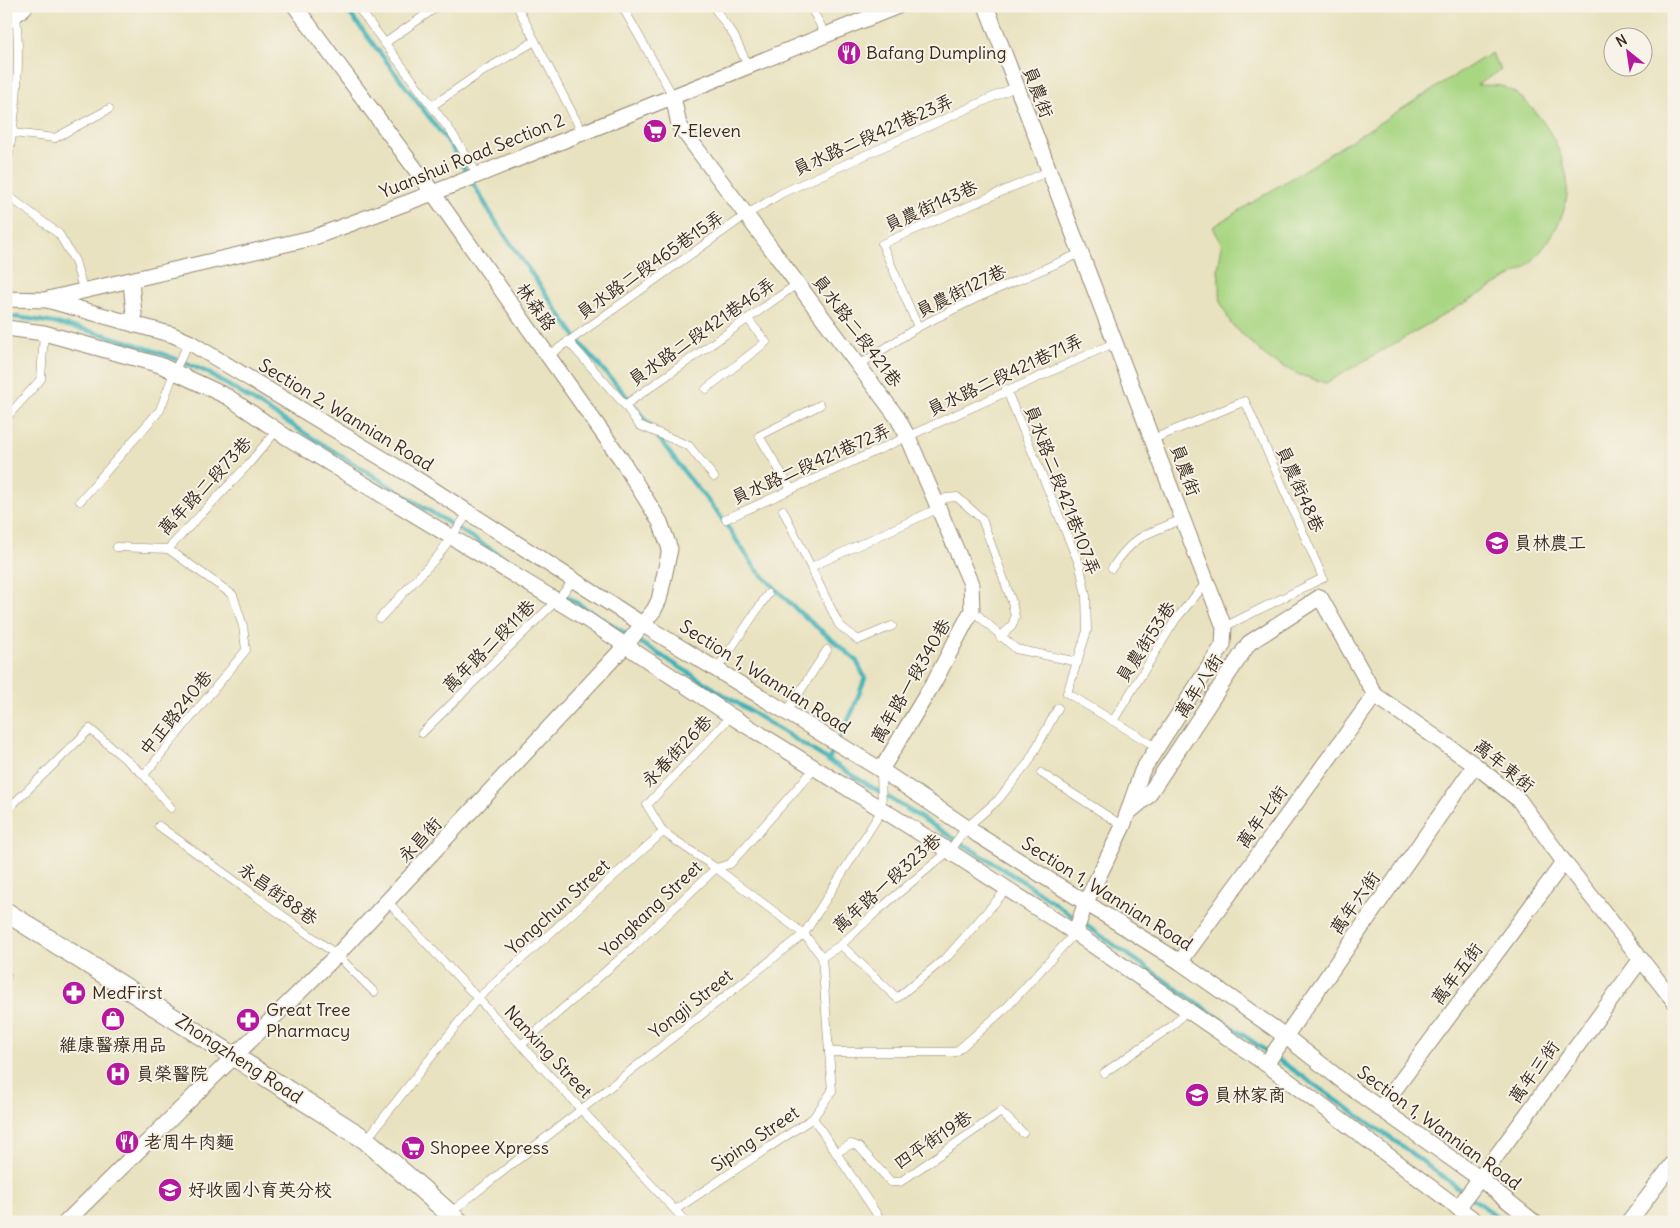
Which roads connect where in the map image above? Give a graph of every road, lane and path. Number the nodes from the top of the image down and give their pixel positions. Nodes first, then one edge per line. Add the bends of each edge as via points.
1 (357, 6) edge
2 (438, 6) edge
3 (517, 6) edge
4 (622, 6) edge
5 (713, 6) edge
6 (810, 6) edge
7 (986, 6) edge
8 (300, 8) edge
9 (889, 8) edge
10 (15, 13) edge
11 (826, 35) junction
12 (535, 41) junction
13 (385, 43) junction
14 (748, 66) junction
15 (1015, 87) junction
16 (673, 96) junction
17 (432, 106) junction
18 (109, 109) dead end
19 (582, 132) junction
20 (13, 133) junction
21 (6, 170) edge
22 (1049, 171) junction
23 (478, 175) junction
24 (433, 193) junction
25 (6, 194) edge
26 (746, 215) junction
27 (1081, 253) junction
28 (131, 280) junction
29 (798, 284) junction
30 (84, 292) junction
31 (6, 299) edge
32 (47, 300) junction
33 (748, 319) junction
34 (135, 324) junction
35 (918, 327) junction
36 (6, 328) edge
37 (44, 333) junction
38 (568, 341) junction
39 (190, 342) junction
40 (1116, 342) junction
41 (548, 356) junction
42 (858, 366) junction
43 (175, 370) junction
44 (706, 389) dead end
45 (1006, 389) junction
46 (624, 405) junction
47 (820, 405) dead end
48 (6, 418) edge
49 (278, 429) junction
50 (908, 437) junction
51 (1153, 439) junction
52 (714, 477) dead end
53 (791, 489) junction
54 (80, 501) dead end
55 (939, 508) junction
56 (783, 510) dead end
57 (469, 512) junction
58 (726, 519) dead end
59 (1183, 519) junction
60 (452, 539) junction
61 (117, 546) dead end
62 (168, 549) junction
63 (810, 567) junction
64 (1112, 568) dead end
65 (575, 579) junction
66 (1207, 582) junction
67 (768, 594) dead end
68 (1320, 597) joint
69 (556, 601) junction
70 (972, 610) junction
71 (380, 618) dead end
72 (642, 624) junction
73 (892, 626) dead end
74 (1224, 627) junction
75 (1000, 637) junction
76 (626, 645) junction
77 (827, 650) dead end
78 (1078, 662) junction
79 (717, 669) junction
80 (1375, 695) junction
81 (1058, 708) dead end
82 (786, 713) junction
83 (731, 716) junction
84 (1113, 721) junction
85 (422, 733) dead end
86 (1158, 748) junction
87 (1475, 765) junction
88 (815, 768) junction
89 (881, 770) junction
90 (1041, 773) dead end
91 (144, 775) junction
92 (171, 808) dead end
93 (882, 810) junction
94 (6, 811) edge
95 (1125, 820) junction
96 (160, 826) dead end
97 (967, 827) junction
98 (663, 832) junction
99 (949, 851) junction
100 (1564, 862) junction
101 (716, 868) junction
102 (1006, 890) junction
103 (388, 902) junction
104 (1086, 902) junction
105 (6, 912) edge
106 (1075, 933) junction
107 (804, 934) junction
108 (841, 945) junction
109 (337, 955) junction
110 (822, 957) junction
111 (1641, 959) junction
112 (1180, 962) junction
113 (374, 992) dead end
114 (477, 999) junction
115 (1674, 1002) edge
116 (1187, 1010) junction
117 (1285, 1036) junction
118 (521, 1045) junction
119 (829, 1052) junction
120 (236, 1056) junction
121 (1266, 1064) junction
122 (1104, 1073) dead end
123 (1380, 1109) junction
124 (582, 1110) junction
125 (813, 1118) junction
126 (1023, 1133) dead end
127 (366, 1140) junction
128 (836, 1153) junction
129 (1674, 1162) edge
130 (1479, 1178) junction
131 (1458, 1208) junction
132 (675, 1210) junction
133 (454, 1217) edge
134 (66, 1222) edge
135 (686, 1222) edge
136 (882, 1222) edge
137 (1477, 1222) edge
138 (1534, 1222) edge
139 (1630, 1222) edge

1 - 13 lane
2 - 13 lane
3 - 12 lane
4 - 16 lane
5 - 14 lane via 734,36
6 - 11 lane
7 - 15 street, 員農街
8 - 24 street, 林森路
9 - 11 street, Yuanshui Road Section 2
10 - 20 lane via 19,43
11 - 14 street, Yuanshui Road Section 2
12 - 17 lane via 480,72
12 - 19 lane
13 - 17 lane
14 - 16 street, Yuanshui Road Section 2
15 - 22 street, 員農街
15 - 26 lane, 員水路二段421巷23弄 via 782,193
16 - 19 street, Yuanshui Road Section 2
16 - 26 street, 員水路二段421巷 via 679,125
17 - 23 lane
18 - 20 lane via 54,138
19 - 23 street, Yuanshui Road Section 2
20 - 21 lane
22 - 27 street, 員農街
22 - 35 lane, 員農街143巷 via 882,244
23 - 24 street, Yuanshui Road Section 2
24 - 28 street, Yuanshui Road Section 2 via 312,238
24 - 41 street, 林森路
25 - 30 lane via 59,234 75,261
26 - 29 street, 員水路二段421巷
26 - 38 lane, 員水路二段465巷15弄
27 - 35 lane, 員農街127巷
27 - 40 street, 員農街
28 - 30 street, Yuanshui Road Section 2
28 - 34 street
29 - 33 lane, 員水路二段421巷46弄
29 - 42 street, 員水路二段421巷
30 - 32 street, Yuanshui Road Section 2
31 - 32 street, Section 2, Wannian Road
32 - 34 street, Section 2, Wannian Road
33 - 44 lane via 766,342
33 - 46 lane, 員水路二段421巷46弄
34 - 39 street, Section 2, Wannian Road
35 - 42 lane, 員農街127巷
36 - 37 street
37 - 43 street
37 - 48 lane via 41,379
38 - 41 lane, 員水路二段465巷15弄
38 - 46 lane
39 - 43 lane
39 - 57 street, Section 2, Wannian Road
40 - 45 lane, 員水路二段421巷71弄
40 - 51 street, 員農街
41 - 72 street, 林森路 via 626,467 660,522 670,549 659,600
42 - 50 street, 員水路二段421巷 via 897,417
43 - 49 street via 228,397
43 - 54 lane via 160,410
45 - 50 lane, 員水路二段421巷71弄
45 - 78 lane, 員水路二段421巷107弄 via 1080,566 1086,596 1087,631
46 - 52 lane via 639,426 689,446
47 - 53 lane via 760,436
49 - 60 street
49 - 62 lane, 萬年路二段73巷
50 - 53 lane, 員水路二段421巷72弄
50 - 55 street, 員水路二段421巷
51 - 59 street, 員農街
51 - 74 lane, 員農街48巷 via 1244,401 1323,578
53 - 58 lane, 員水路二段421巷72弄
55 - 63 lane
55 - 70 street, 員水路二段421巷 via 971,584
55 - 75 lane via 941,501 957,497 982,519 1015,616 1012,626
56 - 63 lane
57 - 60 lane
57 - 65 street, Section 2, Wannian Road
59 - 64 lane via 1140,536 1126,548
59 - 66 street, 員農街
60 - 69 street
60 - 71 lane
61 - 62 lane, 萬年路二段73巷
62 - 91 lane, 中正路240巷 via 233,595 246,650
63 - 73 lane via 839,625 858,640
65 - 69 lane, 萬年路二段11巷
65 - 72 street, Section 2, Wannian Road
66 - 74 street, 員農街
66 - 84 lane, 員農街53巷 via 1176,619
67 - 79 lane
68 - 80 street, 萬年東街
68 - 95 street, 萬年八街 via 1249,643 1147,797
69 - 76 street
69 - 85 lane, 萬年路二段11巷
70 - 75 lane
70 - 89 street, 萬年路一段340巷 via 934,682
72 - 76 street, 林森路
72 - 79 street, Section 1, Wannian Road
74 - 86 street via 1223,644
75 - 78 lane via 1016,649
76 - 83 street
76 - 103 street, 永昌街
77 - 82 lane
78 - 84 lane, 員水路二段421巷107弄 via 1067,693
79 - 82 street, Section 1, Wannian Road
80 - 87 street, 萬年東街
80 - 112 street, 萬年七街
81 - 97 lane, 萬年路一段323巷 via 1028,763 998,800
82 - 89 street, Section 1, Wannian Road
83 - 88 street
83 - 98 lane, 永春街26巷 via 647,805
84 - 86 lane
86 - 95 street via 1142,771
87 - 100 street, 萬年東街 via 1519,800
87 - 117 street, 萬年六街
88 - 93 street
88 - 101 lane, Yongkang Street via 730,864
89 - 93 lane
89 - 97 street, Section 1, Wannian Road
90 - 95 lane
91 - 92 lane
91 - 94 lane, 中正路240巷 via 90,729
93 - 99 street
93 - 107 lane, Yongji Street
95 - 104 street
96 - 109 lane, 永昌街88巷
97 - 99 lane, 萬年路一段323巷
97 - 104 street, Section 1, Wannian Road
98 - 101 lane
98 - 114 lane, Yongchun Street
99 - 102 street
99 - 108 lane, 萬年路一段323巷
100 - 111 street, 萬年東街
100 - 123 street, 萬年五街
101 - 107 lane
101 - 118 lane, Yongkang Street via 631,949
102 - 106 street
102 - 108 lane via 948,956 897,998
103 - 109 street, 永昌街
103 - 114 lane, Nanxing Street
104 - 106 street
104 - 112 street, Section 1, Wannian Road
105 - 120 street, Zhongzheng Road
106 - 116 street
106 - 119 lane via 1008,1006 956,1052
107 - 110 lane
107 - 124 lane, Yongji Street
108 - 110 lane, 萬年路一段323巷
109 - 113 lane, 永昌街88巷
109 - 120 street, 永昌街
110 - 119 lane, Siping Street
111 - 115 street, 萬年東街
111 - 130 street, 萬年三街
112 - 117 street, Section 1, Wannian Road
114 - 118 lane, Nanxing Street
114 - 127 lane, Yongchun Street
116 - 121 street
116 - 122 lane via 1172,1026
117 - 121 street, 萬年六街
117 - 123 street, Section 1, Wannian Road
118 - 124 lane, Nanxing Street
119 - 125 lane, Siping Street via 832,1091
120 - 127 street, Zhongzheng Road
120 - 134 street, 永昌街
121 - 131 street
123 - 130 street, Section 1, Wannian Road
124 - 132 lane, Nanxing Street
124 - 133 lane, Yongji Street
125 - 128 lane
125 - 132 lane, Siping Street
126 - 128 lane, 四平街19巷 via 1001,1112 900,1182 891,1182 860,1147 851,1144
127 - 133 street, Zhongzheng Road
128 - 136 lane
129 - 139 street
130 - 131 street, 萬年三街
130 - 138 street, Section 1, Wannian Road
131 - 137 street
132 - 135 lane, Nanxing Street

